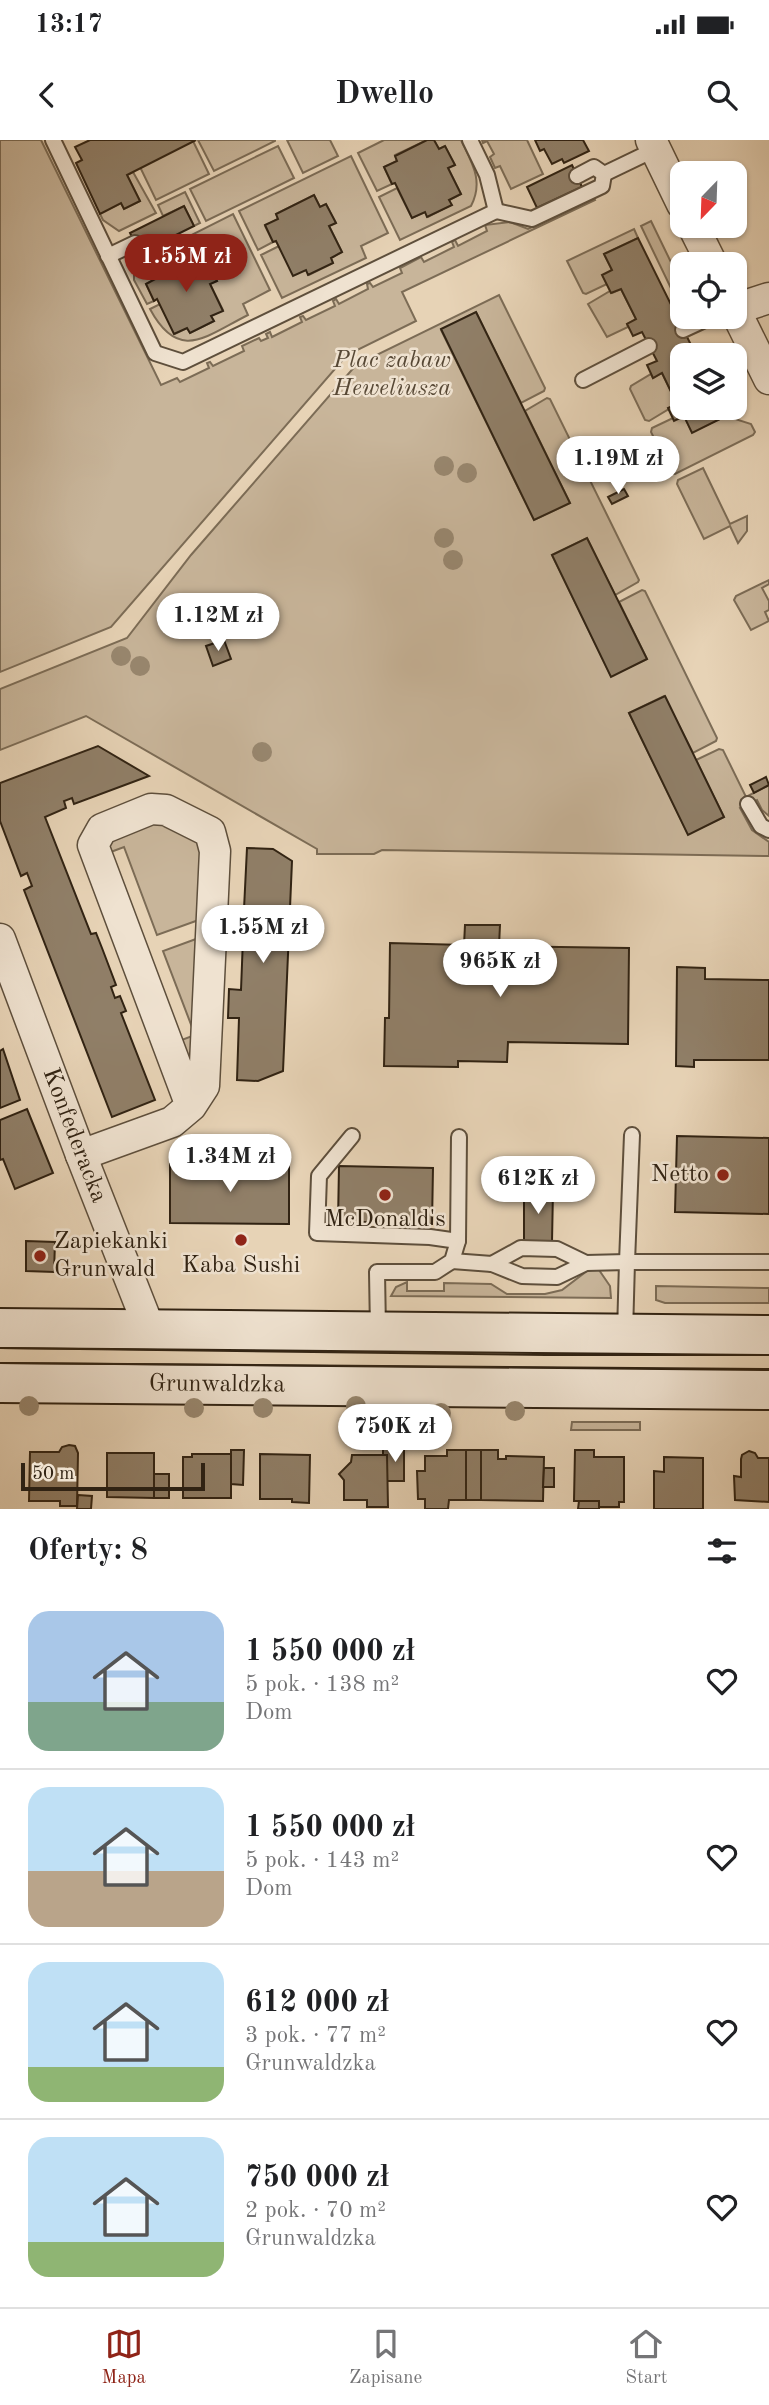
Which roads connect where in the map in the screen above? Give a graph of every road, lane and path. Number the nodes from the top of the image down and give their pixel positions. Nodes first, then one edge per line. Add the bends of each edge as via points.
1 (52, 140) edge
2 (470, 140) edge
3 (653, 145) edge
4 (604, 174) junction
5 (577, 176) dead end
6 (670, 180) edge
7 (496, 211) junction
8 (135, 243) dead end
9 (108, 256) junction
10 (769, 298) edge
11 (747, 305) edge
12 (745, 329) edge
13 (649, 346) dead end
14 (769, 379) edge
15 (583, 380) dead end
16 (748, 804) dead end
17 (769, 830) edge
18 (0, 939) edge
19 (191, 1106) junction
20 (632, 1135) dead end
21 (352, 1136) dead end
22 (460, 1137) dead end
23 (81, 1155) junction
24 (458, 1241) junction
25 (452, 1261) junction
26 (626, 1262) junction
27 (769, 1262) edge
28 (586, 1263) junction
29 (492, 1264) junction
30 (0, 1328) edge
31 (65, 1329) junction
32 (150, 1330) junction
33 (378, 1332) junction
34 (625, 1334) junction
35 (769, 1335) edge
36 (0, 1383) edge
37 (65, 1384) junction
38 (769, 1390) edge

1 - 9 lane
2 - 7 lane via 487,175
3 - 4 lane
3 - 6 street
4 - 5 lane via 594,167
4 - 7 lane via 602,186 532,219
7 - 9 lane via 183,362 155,354
8 - 9 lane
10 - 11 street
12 - 14 street
13 - 15 lane
16 - 17 lane via 761,826
18 - 23 street, Konfederacka
19 - 19 street via 204,1086 215,851 210,832 166,810 151,809 102,829 93,845
19 - 23 street via 172,1122
20 - 26 lane
21 - 24 lane via 319,1176 317,1233
22 - 24 lane
23 - 32 street, Konfederacka
24 - 25 lane
25 - 29 lane
25 - 33 lane via 435,1272 377,1272
26 - 27 lane
26 - 28 lane
26 - 34 lane
28 - 29 lane via 557,1277 522,1276
28 - 29 lane via 557,1249 521,1248
30 - 31 street
31 - 32 street
31 - 37 street
32 - 33 street
33 - 34 street
34 - 35 street
36 - 37 street, Grunwaldzka
37 - 38 street, Grunwaldzka

